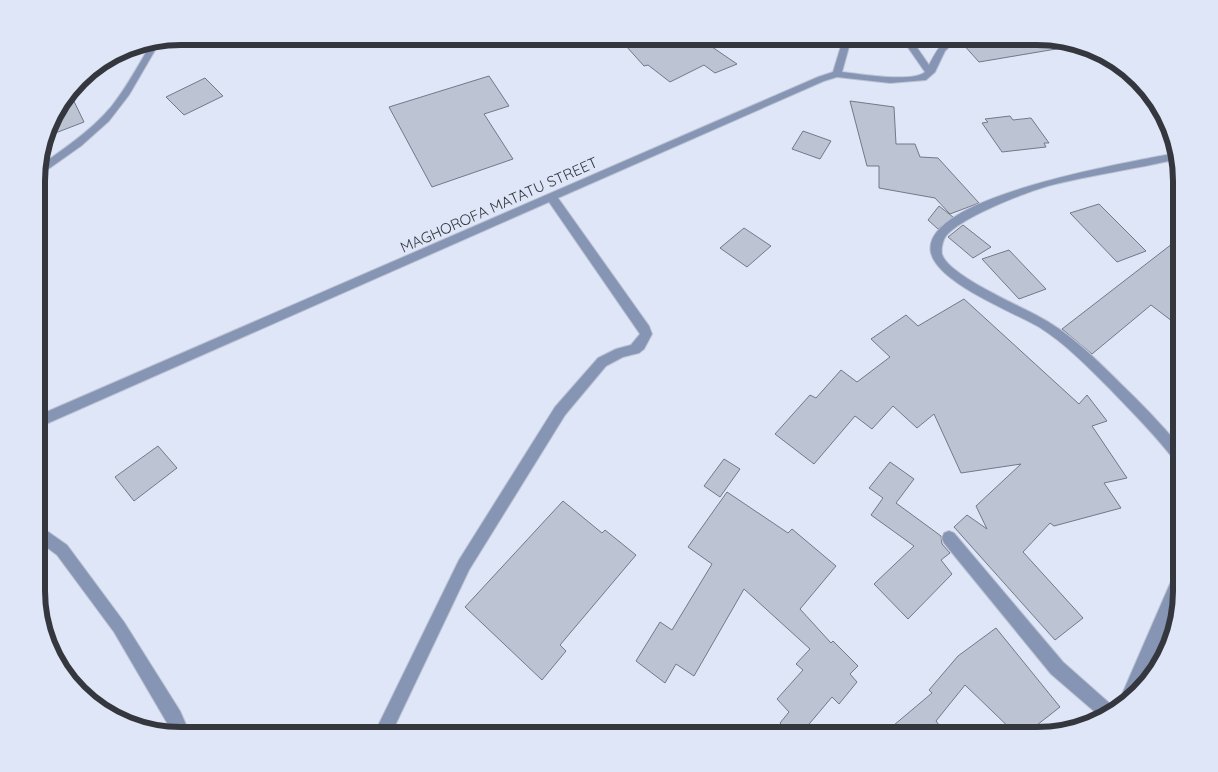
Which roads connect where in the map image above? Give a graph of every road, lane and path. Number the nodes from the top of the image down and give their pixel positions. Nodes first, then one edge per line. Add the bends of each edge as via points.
1 (845, 45) edge
2 (910, 45) edge
3 (946, 45) edge
4 (152, 49) edge
5 (930, 72) junction
6 (837, 74) junction
7 (1170, 157) edge
8 (46, 168) edge
9 (552, 198) junction
10 (45, 419) edge
11 (1173, 448) edge
12 (45, 537) edge
13 (949, 538) dead end
14 (1173, 596) edge
15 (1134, 685) edge
16 (1104, 710) edge
17 (179, 727) edge
18 (385, 727) edge

1 - 6 street
2 - 5 street
3 - 5 street
4 - 8 street via 113,110
5 - 6 street, MAGHOROFA MATATU STREET via 922,78 909,80
6 - 9 street, MAGHOROFA MATATU STREET
7 - 11 street via 1053,181 1012,195 942,232 937,242 937,255 946,268 965,282 1044,324 1067,341 1144,415
9 - 10 street, MAGHOROFA MATATU STREET
9 - 18 street via 646,334 635,349 602,362 560,412 464,565
12 - 17 street via 62,550 119,627
13 - 16 street via 1057,668
14 - 15 street

